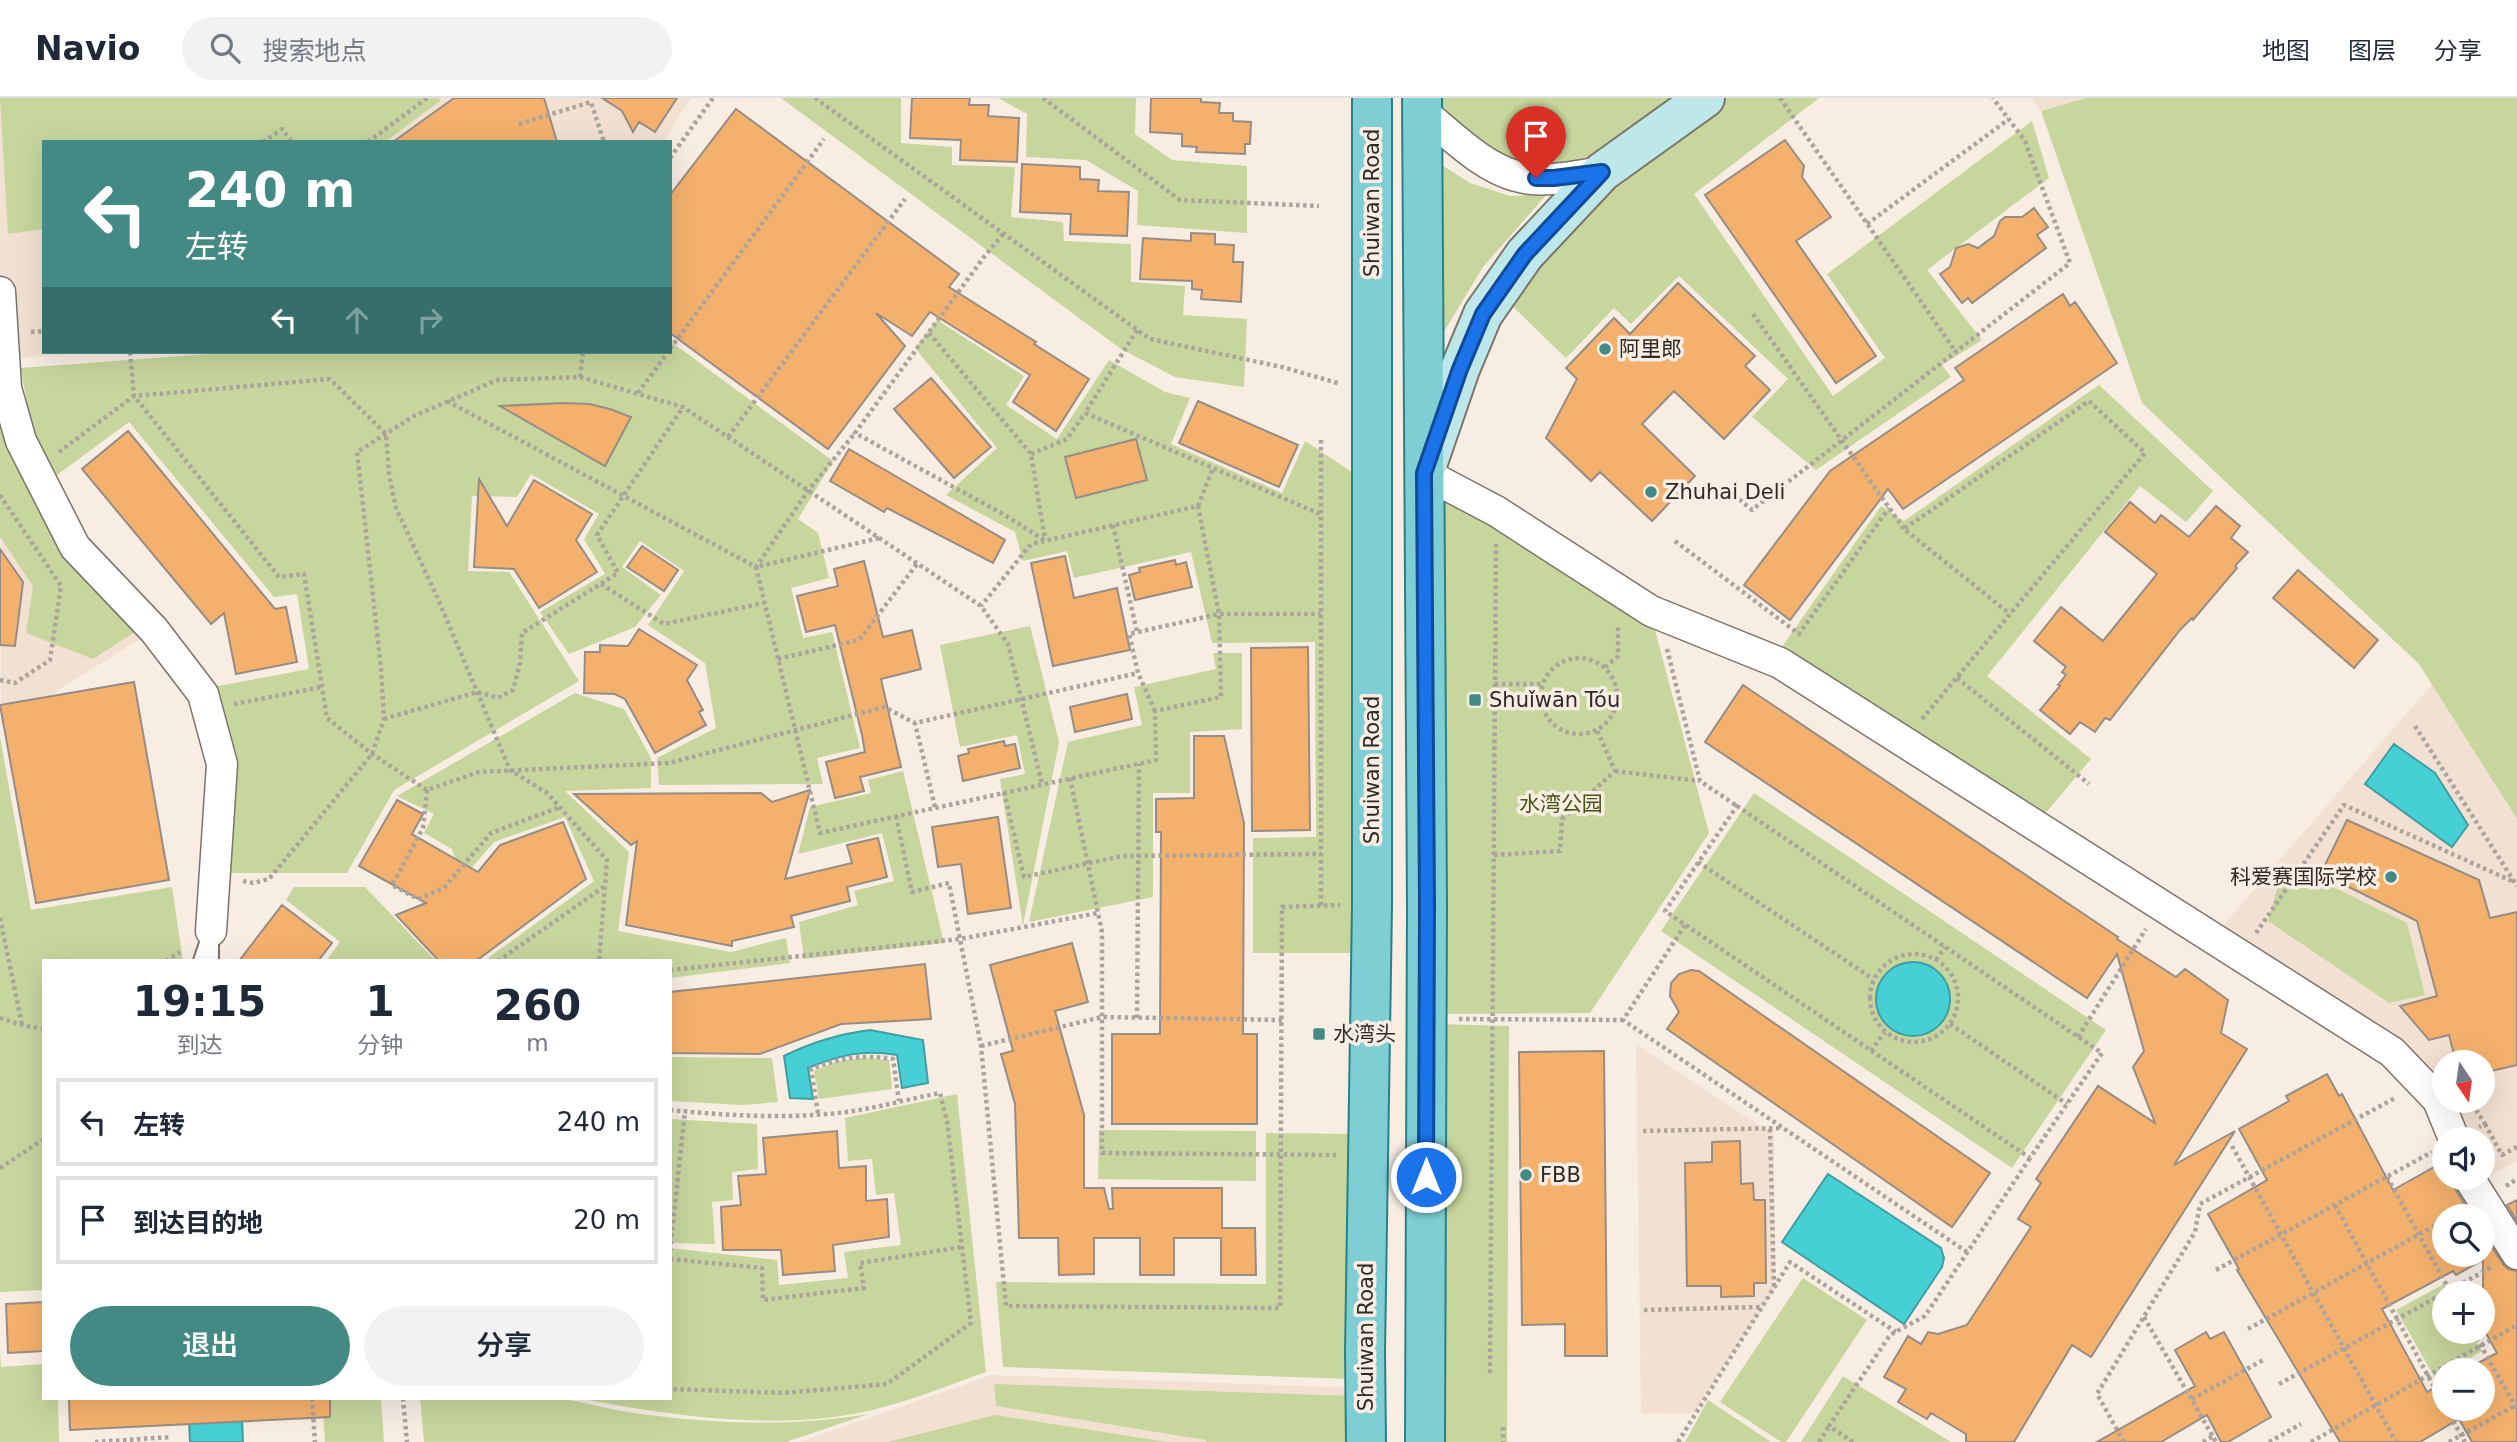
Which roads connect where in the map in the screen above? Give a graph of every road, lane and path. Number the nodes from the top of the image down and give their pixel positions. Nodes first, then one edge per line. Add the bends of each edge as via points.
1 (427, 98) edge
2 (713, 98) edge
3 (815, 98) edge
4 (1043, 98) edge
5 (1372, 98) edge
6 (1705, 98) edge
7 (1780, 98) edge
8 (1993, 98) edge
9 (1422, 105) edge
10 (2009, 119) junction
11 (519, 124) dead end
12 (824, 139) dead end
13 (266, 140) edge
14 (290, 140) edge
15 (371, 140) edge
16 (603, 140) edge
17 (672, 155) edge
18 (1602, 172) junction
19 (905, 199) dead end
20 (1319, 206) dead end
21 (1867, 224) junction
22 (1003, 234) junction
23 (0, 292) edge
24 (1753, 314) dead end
25 (1136, 330) junction
26 (929, 333) junction
27 (672, 346) edge
28 (1956, 352) junction
29 (130, 354) edge
30 (583, 354) edge
31 (666, 354) edge
32 (580, 377) junction
33 (1372, 392) junction
34 (638, 393) junction
35 (134, 396) junction
36 (447, 401) junction
37 (683, 407) junction
38 (1085, 413) junction
39 (855, 433) junction
40 (386, 434) junction
41 (727, 437) junction
42 (1321, 440) dead end
43 (1841, 441) junction
44 (1031, 454) junction
45 (1213, 468) junction
46 (36, 469) junction
47 (1424, 473) junction
48 (1723, 486) dead end
49 (808, 491) junction
50 (0, 495) edge
51 (623, 496) junction
52 (1198, 506) junction
53 (1889, 508) junction
54 (1496, 511) junction
55 (1320, 514) junction
56 (1112, 526) junction
57 (1904, 529) junction
58 (880, 538) junction
59 (1045, 541) junction
60 (1675, 541) dead end
61 (917, 564) junction
62 (756, 567) junction
63 (601, 584) junction
64 (1618, 590) junction
65 (764, 603) junction
66 (981, 606) junction
67 (1219, 614) junction
68 (1321, 614) junction
69 (1658, 614) junction
70 (2010, 614) junction
71 (1137, 632) junction
72 (778, 659) junction
73 (1605, 667) junction
74 (1138, 673) junction
75 (1956, 678) junction
76 (0, 680) edge
77 (1495, 684) junction
78 (1543, 684) junction
79 (322, 687) junction
80 (477, 692) junction
81 (1023, 699) junction
82 (207, 709) junction
83 (1155, 711) junction
84 (384, 719) junction
85 (915, 723) junction
86 (2415, 726) dead end
87 (795, 729) junction
88 (1597, 730) junction
89 (1904, 741) junction
90 (372, 754) junction
91 (1139, 764) junction
92 (510, 770) junction
93 (1615, 771) junction
94 (1070, 778) junction
95 (1700, 781) junction
96 (1042, 784) junction
97 (2090, 784) dead end
98 (427, 790) junction
99 (1004, 792) junction
100 (1737, 806) junction
101 (560, 807) junction
102 (935, 807) junction
103 (896, 816) junction
104 (216, 847) junction
105 (1321, 854) junction
106 (1138, 855) junction
107 (1494, 855) junction
108 (1698, 862) junction
109 (1087, 863) junction
110 (2516, 884) edge
111 (605, 886) junction
112 (2161, 904) junction
113 (1372, 905) junction
114 (1321, 906) junction
115 (1098, 913) junction
116 (0, 918) edge
117 (1685, 925) junction
118 (211, 931) junction
119 (960, 940) junction
120 (1945, 947) junction
121 (2240, 955) junction
122 (202, 959) edge
123 (211, 959) edge
124 (501, 959) edge
125 (599, 959) edge
126 (1937, 960) junction
127 (672, 970) edge
128 (1874, 979) junction
129 (1102, 1017) junction
130 (0, 1018) edge
131 (1137, 1018) junction
132 (1427, 1019) junction
133 (1282, 1020) junction
134 (1493, 1020) junction
135 (1623, 1020) junction
136 (1950, 1024) junction
137 (22, 1025) junction
138 (42, 1029) edge
139 (1885, 1032) junction
140 (2078, 1037) junction
141 (981, 1046) junction
142 (1871, 1051) junction
143 (2423, 1083) junction
144 (899, 1101) junction
145 (2067, 1104) junction
146 (672, 1110) edge
147 (685, 1111) junction
148 (818, 1113) junction
149 (2485, 1124) dead end
150 (2442, 1127) edge
151 (1784, 1128) junction
152 (1770, 1129) junction
153 (1643, 1131) dead end
154 (42, 1140) edge
155 (2232, 1146) dead end
156 (2517, 1147) edge
157 (2432, 1152) edge
158 (1282, 1155) junction
159 (1368, 1155) junction
160 (2030, 1158) junction
161 (1, 1165) edge
162 (2248, 1177) junction
163 (2387, 1177) junction
164 (2477, 1190) edge
165 (2335, 1205) junction
166 (2432, 1227) edge
167 (672, 1232) edge
168 (2419, 1234) junction
169 (2280, 1235) junction
170 (962, 1247) junction
171 (1968, 1252) junction
172 (2517, 1253) edge
173 (672, 1259) edge
174 (2367, 1263) junction
175 (2216, 1270) dead end
176 (2445, 1281) edge
177 (2470, 1281) edge
178 (1773, 1288) junction
179 (2313, 1293) junction
180 (2432, 1302) edge
181 (1762, 1307) junction
182 (1644, 1310) dead end
183 (2144, 1317) junction
184 (2396, 1320) junction
185 (2517, 1325) edge
186 (2248, 1329) dead end
187 (1896, 1332) junction
188 (2481, 1346) junction
189 (2345, 1349) junction
190 (2265, 1359) dead end
191 (1490, 1373) dead end
192 (2427, 1376) junction
193 (2279, 1384) dead end
194 (2432, 1385) edge
195 (672, 1389) edge
196 (2192, 1399) junction
197 (312, 1400) edge
198 (402, 1400) edge
199 (2375, 1405) junction
200 (2516, 1407) edge
201 (2452, 1421) edge
202 (2301, 1424) dead end
203 (1829, 1426) junction
204 (1503, 1427) dead end
205 (2213, 1436) junction
206 (2461, 1436) junction
207 (171, 1437) dead end
208 (95, 1442) edge
209 (315, 1442) edge
210 (407, 1442) edge
211 (1366, 1442) edge
212 (1425, 1442) edge
213 (1503, 1442) edge
214 (1678, 1442) edge
215 (1819, 1442) edge
216 (1853, 1442) edge
217 (2124, 1442) edge
218 (2203, 1442) edge
219 (2217, 1442) edge
220 (2269, 1442) edge
221 (2311, 1442) edge
222 (2396, 1442) edge
223 (2449, 1442) edge
224 (2465, 1442) edge

1 - 15 path
2 - 17 path
3 - 22 path
4 - 20 path via 1180,201
5 - 33 main road, Shuiwan Road
6 - 18 street
7 - 21 path
8 - 10 path
9 - 18 street via 1490,166 1517,177
9 - 47 main road
10 - 21 path
10 - 28 path via 2025,141 2070,263
11 - 16 path via 591,102
12 - 27 path
13 - 14 path via 282,129
18 - 47 street via 1525,254 1483,314
19 - 41 path
21 - 28 path
22 - 25 path
22 - 26 path
23 - 46 street via 6,388
24 - 43 path
25 - 33 path via 1150,339
25 - 38 path
26 - 39 path
26 - 44 path
28 - 43 path
29 - 35 path
30 - 32 path
31 - 34 path
32 - 34 path
32 - 36 path via 497,380
33 - 113 main road, Shuiwan Road
34 - 37 path
35 - 40 path via 330,379
35 - 46 path
35 - 79 path via 279,577 304,574
36 - 40 path
36 - 51 path
37 - 41 path
37 - 51 path
38 - 44 path via 1067,439
38 - 45 path
39 - 49 path
39 - 59 path
40 - 80 path via 396,508
40 - 84 path via 357,452
41 - 49 path
42 - 55 path
43 - 48 path via 1752,510
43 - 53 path
44 - 59 path
45 - 52 path
45 - 55 path
46 - 82 street via 75,547 153,630 203,694
47 - 54 street
47 - 132 main road
49 - 58 path
49 - 62 path
50 - 76 path via 61,586 50,660 15,683
51 - 62 path
51 - 63 path via 597,535 618,573
52 - 56 path
52 - 67 path
53 - 57 path
53 - 60 path via 1799,634
54 - 64 street
54 - 77 path
55 - 68 path
56 - 59 path
56 - 71 path
57 - 70 path
57 - 70 path via 2089,401 2145,453
58 - 61 path
58 - 62 path
59 - 66 path via 1031,544
61 - 66 path
61 - 72 path via 859,640
62 - 65 path
63 - 65 path via 664,624
63 - 80 path via 522,633 513,690 498,698
64 - 69 street
64 - 73 path via 1618,656
65 - 72 path
66 - 81 path via 1008,644
67 - 68 path
67 - 71 path
67 - 83 path via 1221,698
68 - 105 path
69 - 89 street via 1780,663
69 - 95 path
70 - 75 path
71 - 74 path via 1129,634
72 - 87 path
73 - 78 path via 1582,658 1570,659 1549,672
73 - 88 path via 1613,677 1618,701 1607,723
74 - 81 path
74 - 83 path
75 - 89 path
75 - 97 path
77 - 78 path
77 - 107 path
78 - 88 path via 1543,709 1549,721 1571,734
79 - 82 path
79 - 90 path via 327,718
80 - 84 path
80 - 92 path
81 - 85 path
81 - 96 path
82 - 104 street via 222,764
83 - 91 path via 1156,760
84 - 90 path
85 - 87 path via 884,707
85 - 102 path
86 - 110 path
87 - 92 path via 669,763
87 - 103 path via 820,833
88 - 93 path
89 - 112 street
90 - 98 path
90 - 104 path via 269,879 253,883 231,877
91 - 94 path
91 - 106 path
92 - 98 path via 479,772
92 - 101 path via 547,793
93 - 95 path
93 - 107 path via 1562,819 1560,851
94 - 96 path
94 - 109 path
95 - 100 path
96 - 99 path
98 - 101 path via 423,828 392,885 418,899 444,888 491,833
99 - 102 path
99 - 109 path via 1024,877
100 - 108 path
100 - 120 path
101 - 111 path via 607,860
102 - 103 path
103 - 119 path via 912,892 948,883
104 - 118 street
105 - 106 path
105 - 114 path
106 - 109 path
106 - 131 path
107 - 134 path
108 - 117 path via 1665,911
108 - 128 path
109 - 115 path
110 - 121 path via 2344,805
111 - 124 path
111 - 125 path
112 - 121 street
112 - 140 path
113 - 114 path
113 - 159 main road, Shuiwan Road
114 - 133 path via 1282,907
115 - 119 path
115 - 129 path
116 - 137 path
117 - 135 path
117 - 142 path
118 - 122 lane
118 - 123 lane
119 - 127 path
119 - 141 path
120 - 126 path
120 - 140 path
121 - 143 street via 2392,1052
126 - 128 path via 1908,954 1894,958
126 - 136 path via 1955,982 1958,997
128 - 139 path via 1870,1008
129 - 131 path
129 - 141 path
129 - 158 path via 1102,1153
130 - 137 path
131 - 133 path
132 - 134 path
132 - 212 main road
133 - 158 path
134 - 135 path
134 - 191 path
135 - 151 path
136 - 139 path via 1939,1035 1919,1042 1897,1040
136 - 145 path
137 - 138 path
139 - 142 path
140 - 145 path via 2102,1053
141 - 158 path via 1006,1306 1280,1308
142 - 160 path
143 - 150 street via 2438,1100
143 - 162 path
144 - 148 path
144 - 148 path via 893,1059 839,1059 811,1069
144 - 170 path via 940,1093
145 - 160 path
146 - 147 path
147 - 148 path
147 - 167 path
149 - 156 path via 2502,1155
151 - 152 path
151 - 171 path
152 - 153 path
152 - 178 path
154 - 161 path
155 - 162 path
157 - 163 path
158 - 159 path
159 - 211 main road, Shuiwan Road
160 - 171 path
162 - 169 path
162 - 183 path via 2200,1204 2195,1232
163 - 165 path
163 - 168 path
164 - 172 street
165 - 169 path
165 - 174 path
166 - 168 path
168 - 174 path
168 - 176 path
169 - 175 path
169 - 179 path
170 - 173 path via 860,1264 864,1288 763,1300 762,1268
170 - 195 path via 971,1323 887,1384 783,1393
171 - 187 path via 1925,1316
172 - 177 path
174 - 179 path
174 - 184 path
178 - 181 path
178 - 187 path via 1790,1262
179 - 186 path
179 - 189 path
180 - 184 path
181 - 182 path
181 - 214 path
183 - 196 path
183 - 217 path via 2097,1394
184 - 189 path
184 - 192 path
185 - 188 path
187 - 203 path
188 - 192 path
188 - 200 path
189 - 193 path
189 - 199 path
190 - 196 path
192 - 194 path
192 - 199 path
196 - 205 path
197 - 209 path
198 - 210 path
199 - 221 path
199 - 222 path
200 - 206 path
201 - 206 path
202 - 220 path
203 - 215 path
203 - 216 path
204 - 213 path
205 - 218 path
205 - 219 path
206 - 223 path
206 - 224 path
207 - 208 path

